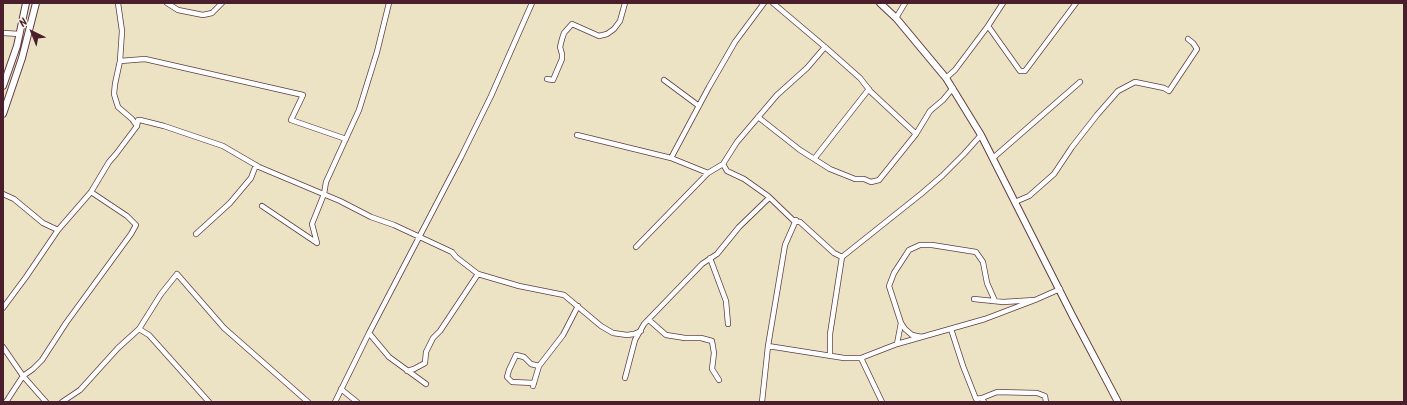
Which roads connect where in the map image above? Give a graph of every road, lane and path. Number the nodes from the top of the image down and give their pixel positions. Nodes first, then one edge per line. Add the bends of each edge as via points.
1 (26, 3) edge
2 (36, 3) edge
3 (118, 3) edge
4 (167, 3) edge
5 (222, 3) edge
6 (389, 3) edge
7 (532, 3) edge
8 (625, 3) edge
9 (764, 3) edge
10 (772, 3) edge
11 (880, 3) edge
12 (905, 3) edge
13 (1003, 3) edge
14 (1076, 3) edge
15 (896, 18) junction
16 (988, 26) junction
17 (3, 33) edge
18 (20, 34) junction
19 (1188, 40) dead end
20 (825, 47) junction
21 (120, 61) junction
22 (946, 78) junction
23 (547, 79) dead end
24 (664, 80) dead end
25 (1080, 82) dead end
26 (3, 86) edge
27 (953, 88) junction
28 (869, 89) junction
29 (699, 106) junction
30 (3, 114) edge
31 (758, 117) junction
32 (132, 119) junction
33 (138, 120) junction
34 (137, 126) junction
35 (916, 134) junction
36 (981, 134) junction
37 (577, 135) dead end
38 (346, 139) junction
39 (671, 158) junction
40 (993, 158) junction
41 (814, 159) junction
42 (723, 164) junction
43 (256, 165) junction
44 (708, 173) junction
45 (91, 192) junction
46 (3, 194) edge
47 (324, 194) junction
48 (769, 198) junction
49 (1015, 202) junction
50 (262, 206) dead end
51 (796, 220) junction
52 (58, 230) junction
53 (196, 234) dead end
54 (419, 236) junction
55 (636, 247) dead end
56 (842, 257) junction
57 (710, 258) junction
58 (478, 274) junction
59 (1060, 289) junction
60 (974, 299) dead end
61 (1035, 300) junction
62 (995, 301) junction
63 (578, 306) junction
64 (3, 308) edge
65 (649, 320) junction
66 (901, 323) junction
67 (728, 324) dead end
68 (139, 329) junction
69 (951, 329) junction
70 (640, 331) junction
71 (368, 333) junction
72 (922, 337) junction
73 (897, 344) junction
74 (768, 346) junction
75 (3, 347) edge
76 (830, 356) junction
77 (861, 358) junction
78 (540, 366) junction
79 (407, 371) junction
80 (23, 376) junction
81 (625, 378) dead end
82 (718, 380) dead end
83 (426, 384) dead end
84 (341, 389) junction
85 (983, 400) edge
86 (6, 402) edge
87 (46, 402) edge
88 (62, 402) edge
89 (209, 402) edge
90 (308, 402) edge
91 (335, 402) edge
92 (357, 402) edge
93 (762, 402) edge
94 (882, 402) edge
95 (1046, 402) edge
96 (1118, 402) edge

1 - 18 street
2 - 30 street via 22,58
3 - 21 street via 122,31
4 - 5 street via 178,10 203,15 212,13
6 - 38 street via 378,52 359,110
7 - 54 street via 491,96
8 - 23 street via 620,20 607,34 599,36 572,24 564,33 560,47 562,59 553,80
9 - 29 street via 735,42
10 - 20 street
11 - 15 street
12 - 15 street
13 - 16 street
14 - 16 street via 1025,70 1020,71
15 - 22 street
16 - 22 street
17 - 18 street
18 - 26 street
19 - 49 street via 1197,49 1169,91 1135,82 1118,91 1072,147 1054,174 1029,196
20 - 28 street
20 - 31 street
21 - 32 street via 114,94 121,110
21 - 38 street via 145,59 302,95 291,120
22 - 27 street
24 - 29 street
25 - 40 street
27 - 35 street via 930,111
27 - 36 street
28 - 35 street
28 - 41 street
29 - 39 street
31 - 41 street
31 - 42 street
32 - 33 street
32 - 34 street
33 - 34 street
33 - 43 street via 145,120 223,146
34 - 45 street via 109,162
35 - 41 street via 879,180 871,182 849,177
36 - 40 street
36 - 56 street via 942,176
37 - 39 street
38 - 47 street via 326,182
39 - 44 street
40 - 49 street
42 - 44 street
42 - 48 street via 727,171 744,179
43 - 47 street
43 - 53 street via 251,178 230,203
44 - 55 street
45 - 52 street
45 - 80 street via 136,225 42,360
46 - 52 street via 14,199 43,223
47 - 50 street via 312,224 317,243
47 - 54 street
48 - 51 street
48 - 57 street via 739,226 717,254
49 - 59 street
51 - 56 street
51 - 74 street via 785,245
52 - 64 street
54 - 58 street via 452,252
54 - 71 street
56 - 76 street via 830,334
57 - 65 street
57 - 67 street via 726,301
58 - 63 street via 564,295
58 - 79 street via 433,338 426,352 426,363
59 - 61 street
59 - 96 street
60 - 62 street
61 - 62 street
61 - 69 street
62 - 66 street via 987,283 983,262 976,252 920,245 909,250 894,273 890,286
63 - 70 street via 613,333 626,335
63 - 78 street via 563,335
65 - 70 street
65 - 82 street via 666,335 712,341 712,369
66 - 72 street via 904,329
66 - 73 street
68 - 88 street via 80,390
68 - 89 street via 148,335
68 - 90 street via 177,274 224,328
69 - 72 street
69 - 85 street via 976,399
70 - 81 street via 635,340
71 - 79 street via 389,357
71 - 84 street
72 - 73 street
73 - 77 street
74 - 76 street
74 - 93 street
75 - 80 street
76 - 77 street
77 - 94 street
78 - 78 street via 533,384 512,382 507,377 516,355
79 - 83 street
80 - 86 street
80 - 87 street
84 - 91 street
84 - 92 street
85 - 95 street via 997,392 1037,393 1045,396

